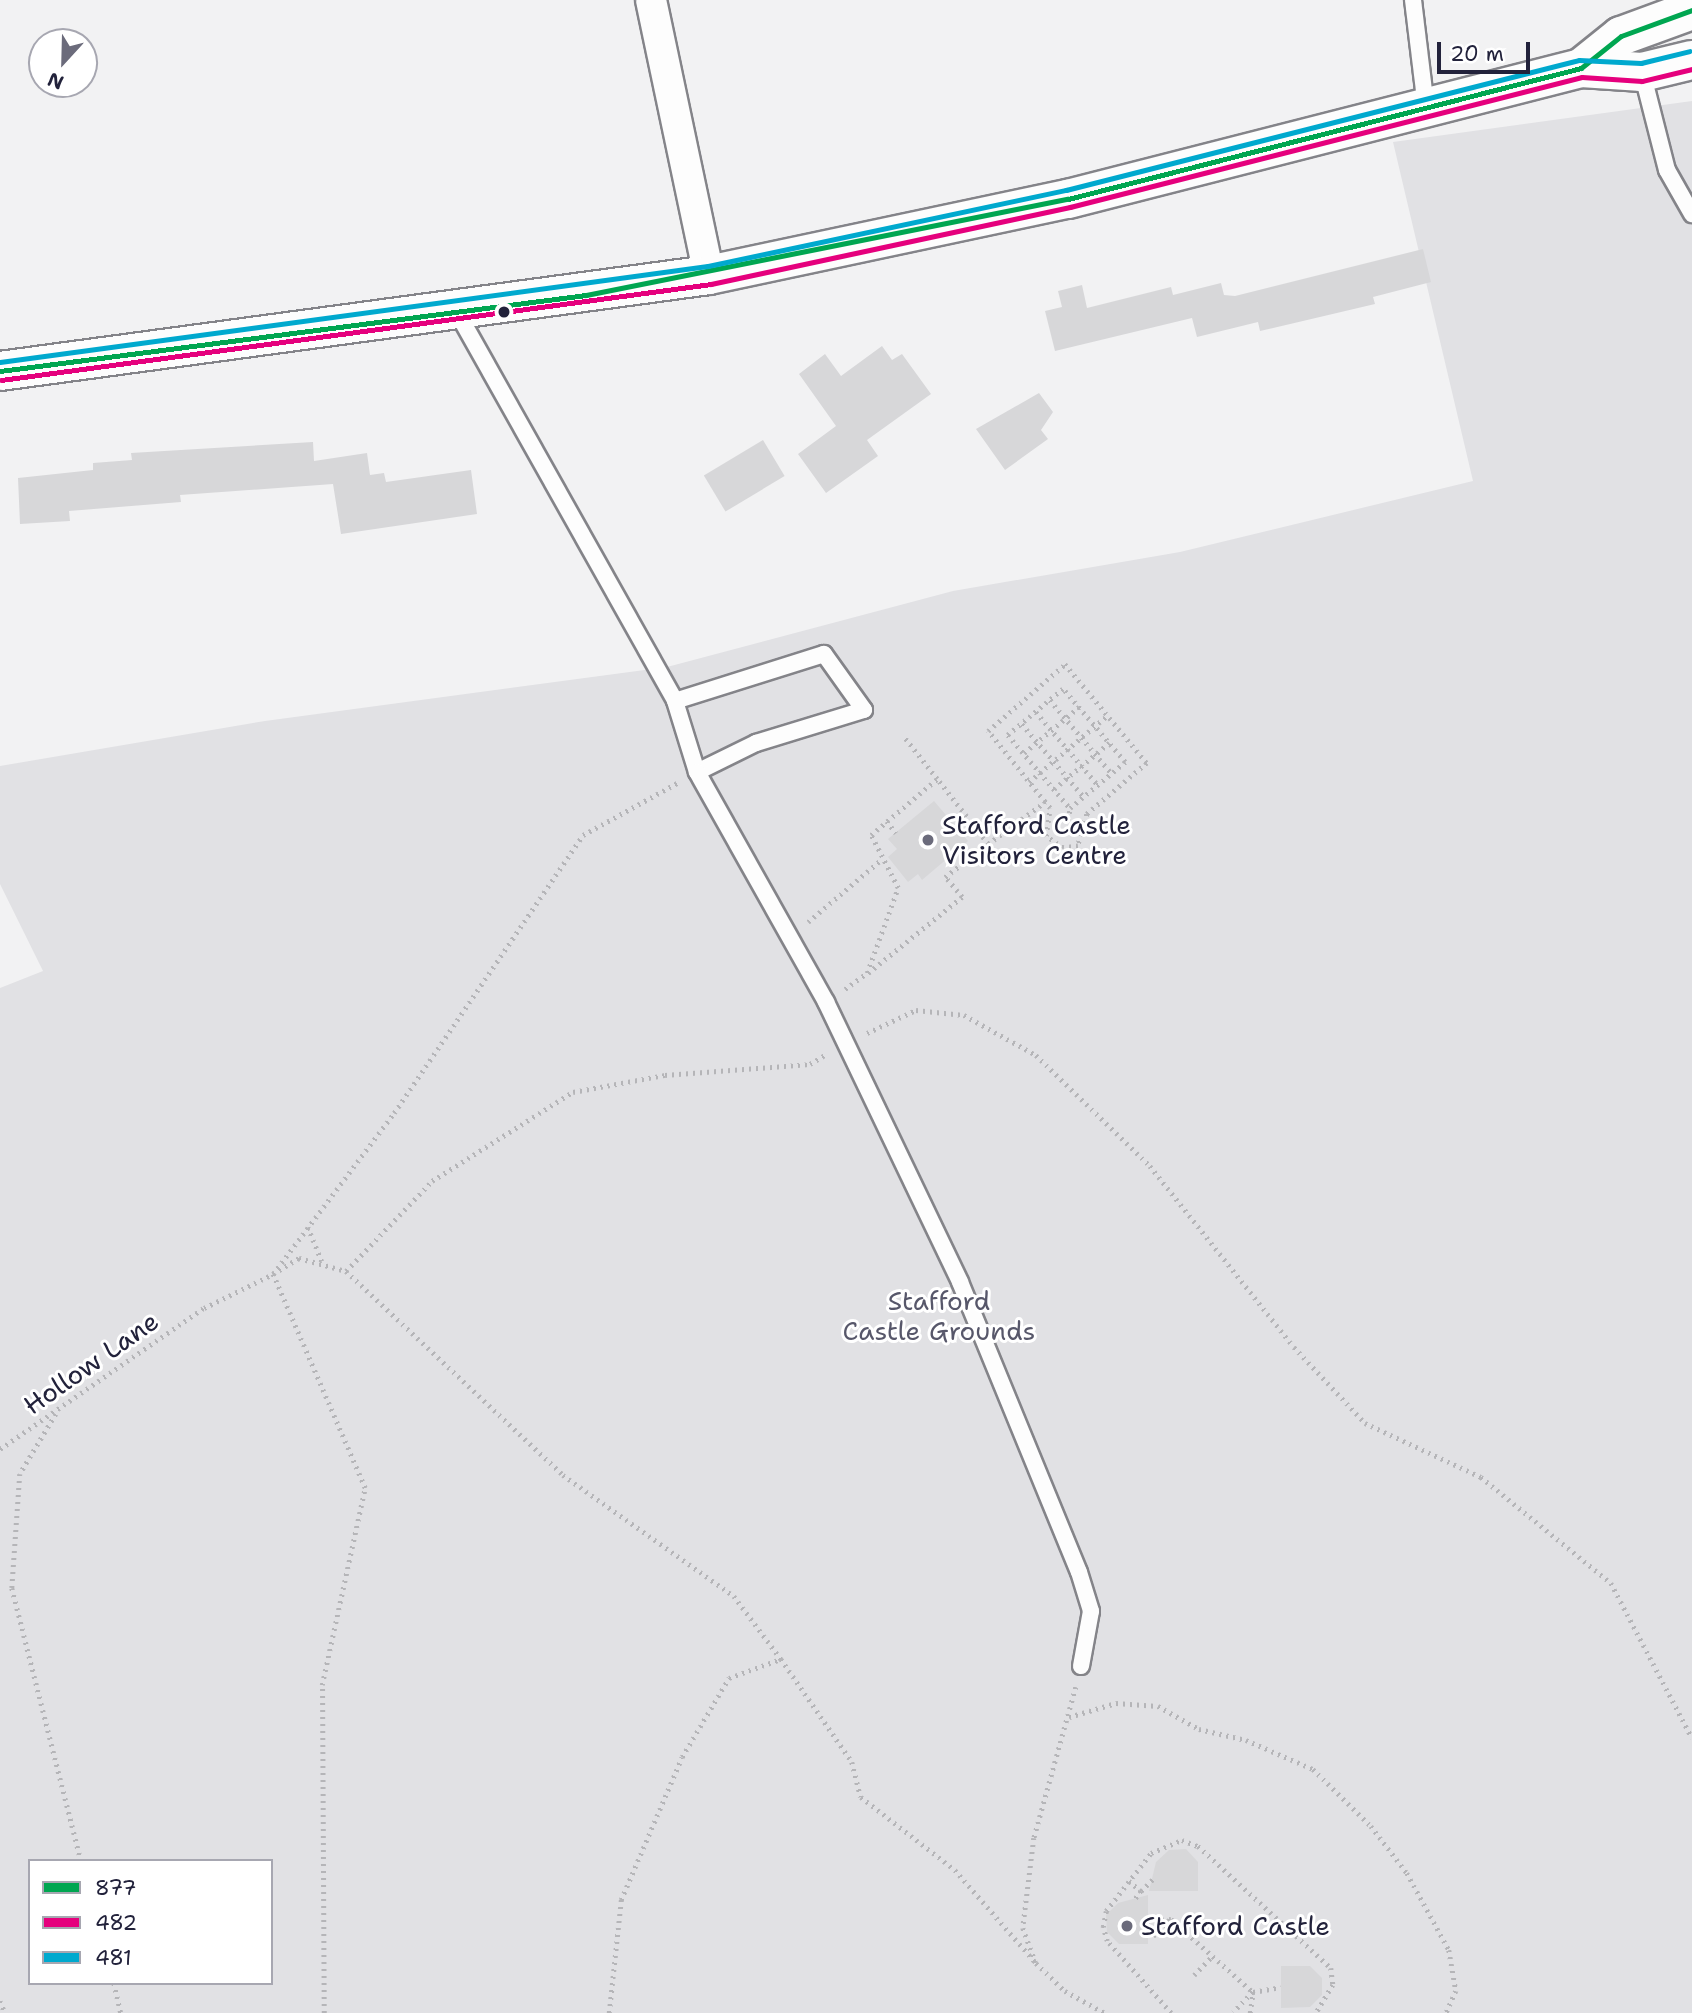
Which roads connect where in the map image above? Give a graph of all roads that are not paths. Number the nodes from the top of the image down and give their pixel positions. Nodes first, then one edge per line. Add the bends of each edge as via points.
1 (651, 0) edge
2 (1413, 0) edge
3 (1692, 10) edge
4 (1692, 60) edge
5 (1581, 68) junction
6 (1642, 72) junction
7 (1426, 107) junction
8 (1692, 214) edge
9 (709, 275) junction
10 (457, 312) junction
11 (0, 371) edge
12 (676, 701) junction
13 (696, 772) junction
14 (1081, 1666) road end

1 - 9 street
2 - 7 lane
3 - 5 highway via 1621,36
4 - 6 highway
5 - 6 highway
5 - 7 highway
6 - 8 lane via 1667,170
7 - 9 highway via 1068,199
9 - 10 highway
10 - 11 highway
10 - 12 lane
12 - 13 lane
12 - 13 lane via 824,654 864,710 756,743
13 - 14 lane via 826,1002 960,1282 1079,1572 1091,1611

